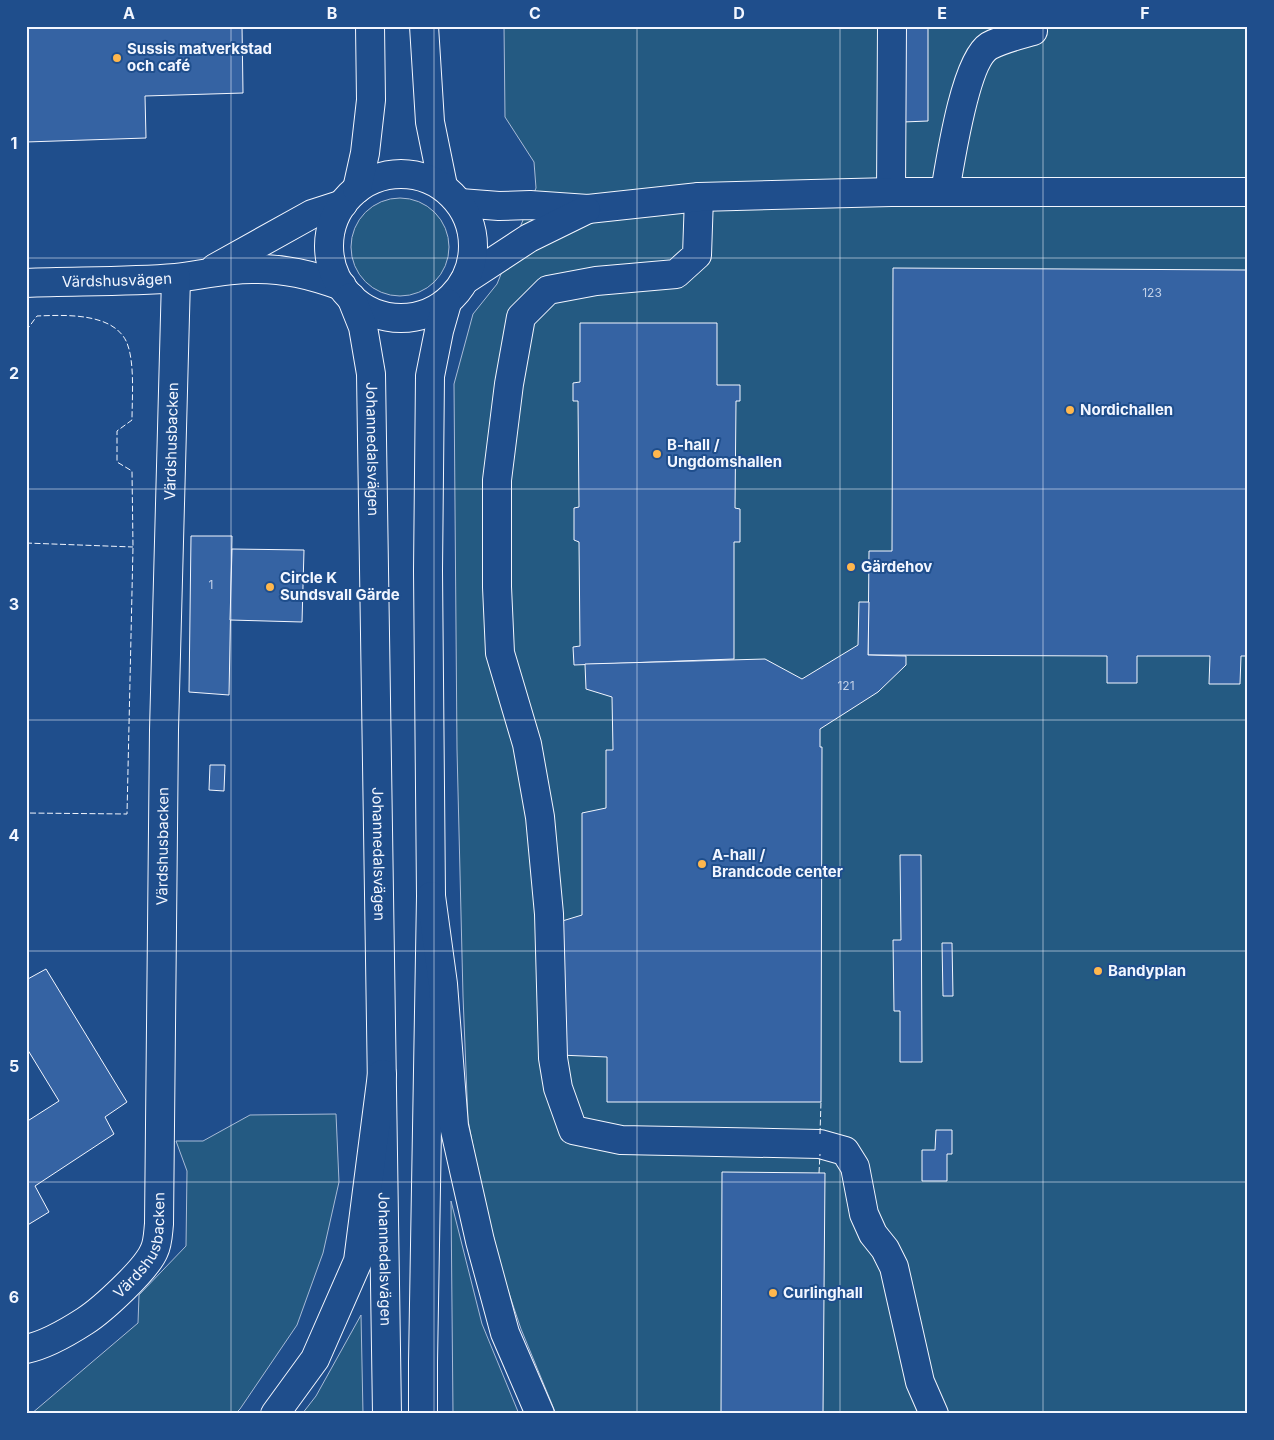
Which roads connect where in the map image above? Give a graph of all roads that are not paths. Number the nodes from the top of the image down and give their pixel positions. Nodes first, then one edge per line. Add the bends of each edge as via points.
1 (370, 26) edge
2 (424, 26) edge
3 (892, 26) edge
4 (1033, 31) dead end
5 (891, 192) junction
6 (945, 192) junction
7 (1248, 192) edge
8 (452, 195) junction
9 (350, 196) junction
10 (699, 197) junction
11 (588, 209) junction
12 (207, 272) junction
13 (176, 278) junction
14 (465, 280) junction
15 (26, 283) edge
16 (346, 292) junction
17 (447, 303) junction
18 (431, 896) junction
19 (382, 1074) junction
20 (26, 1349) edge
21 (275, 1414) edge
22 (387, 1414) edge
23 (423, 1414) edge
24 (540, 1414) edge
25 (934, 1414) edge

1 - 9 main road via 371,100 365,153
2 - 8 main road via 430,122
3 - 5 main road
4 - 6 main road via 988,47 978,60 954,137
5 - 6 main road
5 - 10 main road
6 - 7 main road
8 - 9 main road via 424,177 394,174 368,181
8 - 11 main road via 499,206
8 - 14 main road via 471,226 473,239 472,260
9 - 12 main road, Värdshusvägen
9 - 16 main road via 332,225 329,244 332,266
10 - 11 main road
10 - 25 main road via 697,255 676,274 596,281 548,290 521,317 509,384 497,480 500,654 527,744 540,817 549,914 553,1058 558,1088 572,1130 621,1140 820,1144 844,1150 855,1167 864,1214 894,1267 920,1382
11 - 14 main road via 529,238
12 - 13 main road, Värdshusvägen
12 - 16 main road, Värdshusvägen via 284,270 309,275
13 - 15 main road, Värdshusvägen
13 - 20 main road, Värdshusbacken via 164,730 159,1224 155,1250 142,1270 86,1321 38,1347
14 - 17 main road
16 - 17 main road via 373,312 403,318 417,316
16 - 19 main road, Johannedalsvägen via 363,327 371,374
17 - 18 main road via 430,376
18 - 23 main road
18 - 24 main road via 443,984 454,1126 505,1333
19 - 21 main road via 358,1262 315,1359
19 - 22 main road, Johannedalsvägen

